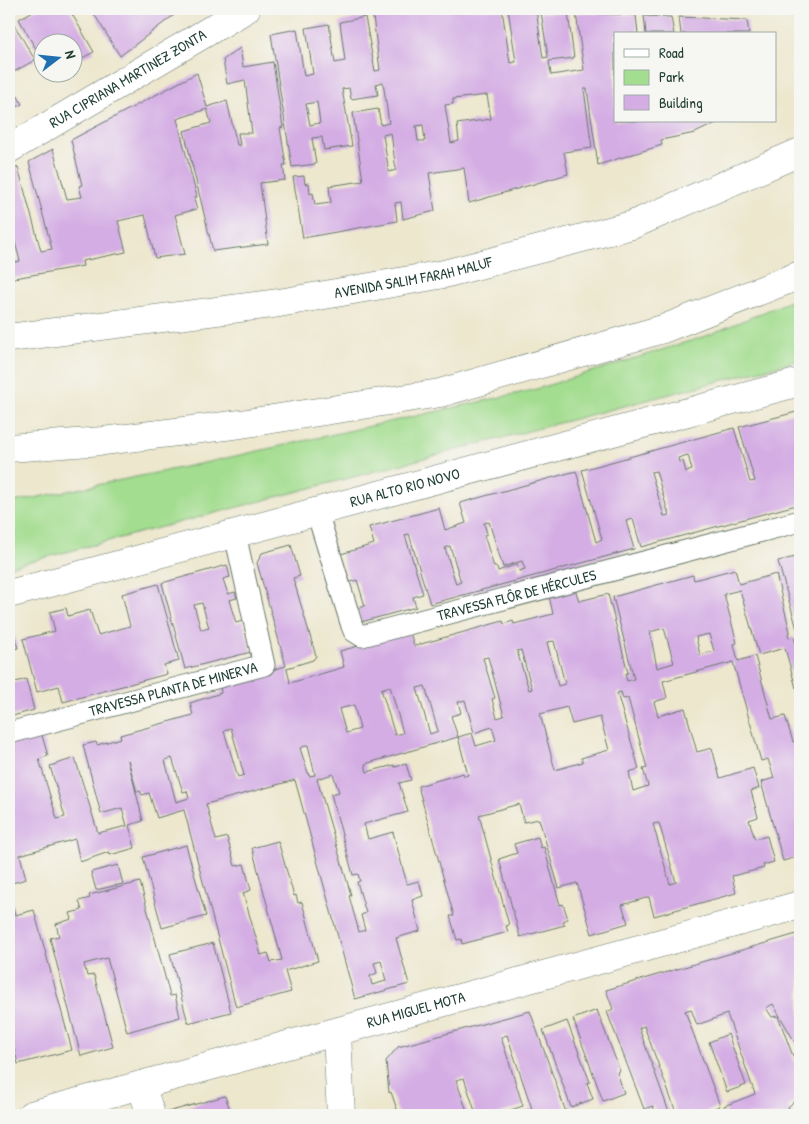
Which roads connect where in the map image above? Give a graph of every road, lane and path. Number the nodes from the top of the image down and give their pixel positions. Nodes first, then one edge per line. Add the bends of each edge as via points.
1 (246, 9) edge
2 (9, 150) edge
3 (800, 152) edge
4 (800, 275) edge
5 (9, 338) edge
6 (800, 382) edge
7 (9, 448) edge
8 (317, 512) junction
9 (800, 521) edge
10 (235, 534) junction
11 (9, 594) edge
12 (9, 733) edge
13 (800, 905) edge
14 (337, 1033) junction
15 (141, 1085) junction
16 (31, 1115) edge
17 (151, 1115) edge
18 (341, 1115) edge

1 - 2 main road, RUA CIPRIANA MARTINEZ ZONTA
3 - 5 main road, AVENIDA SALIM FARAH MALUF via 632,225 444,274 279,303
4 - 7 main road via 663,329 440,393 241,424 103,441
6 - 8 main road, RUA ALTO RIO NOVO
8 - 9 lane, TRAVESSA FLÔR DE HÉRCULES via 352,626 362,636
8 - 10 main road, RUA ALTO RIO NOVO
10 - 11 main road, RUA ALTO RIO NOVO
10 - 12 lane, TRAVESSA PLANTA DE MINERVA via 264,665
13 - 14 main road, RUA MIGUEL MOTA
14 - 15 main road, RUA MIGUEL MOTA
14 - 18 main road
15 - 16 main road, RUA MIGUEL MOTA
15 - 17 main road

